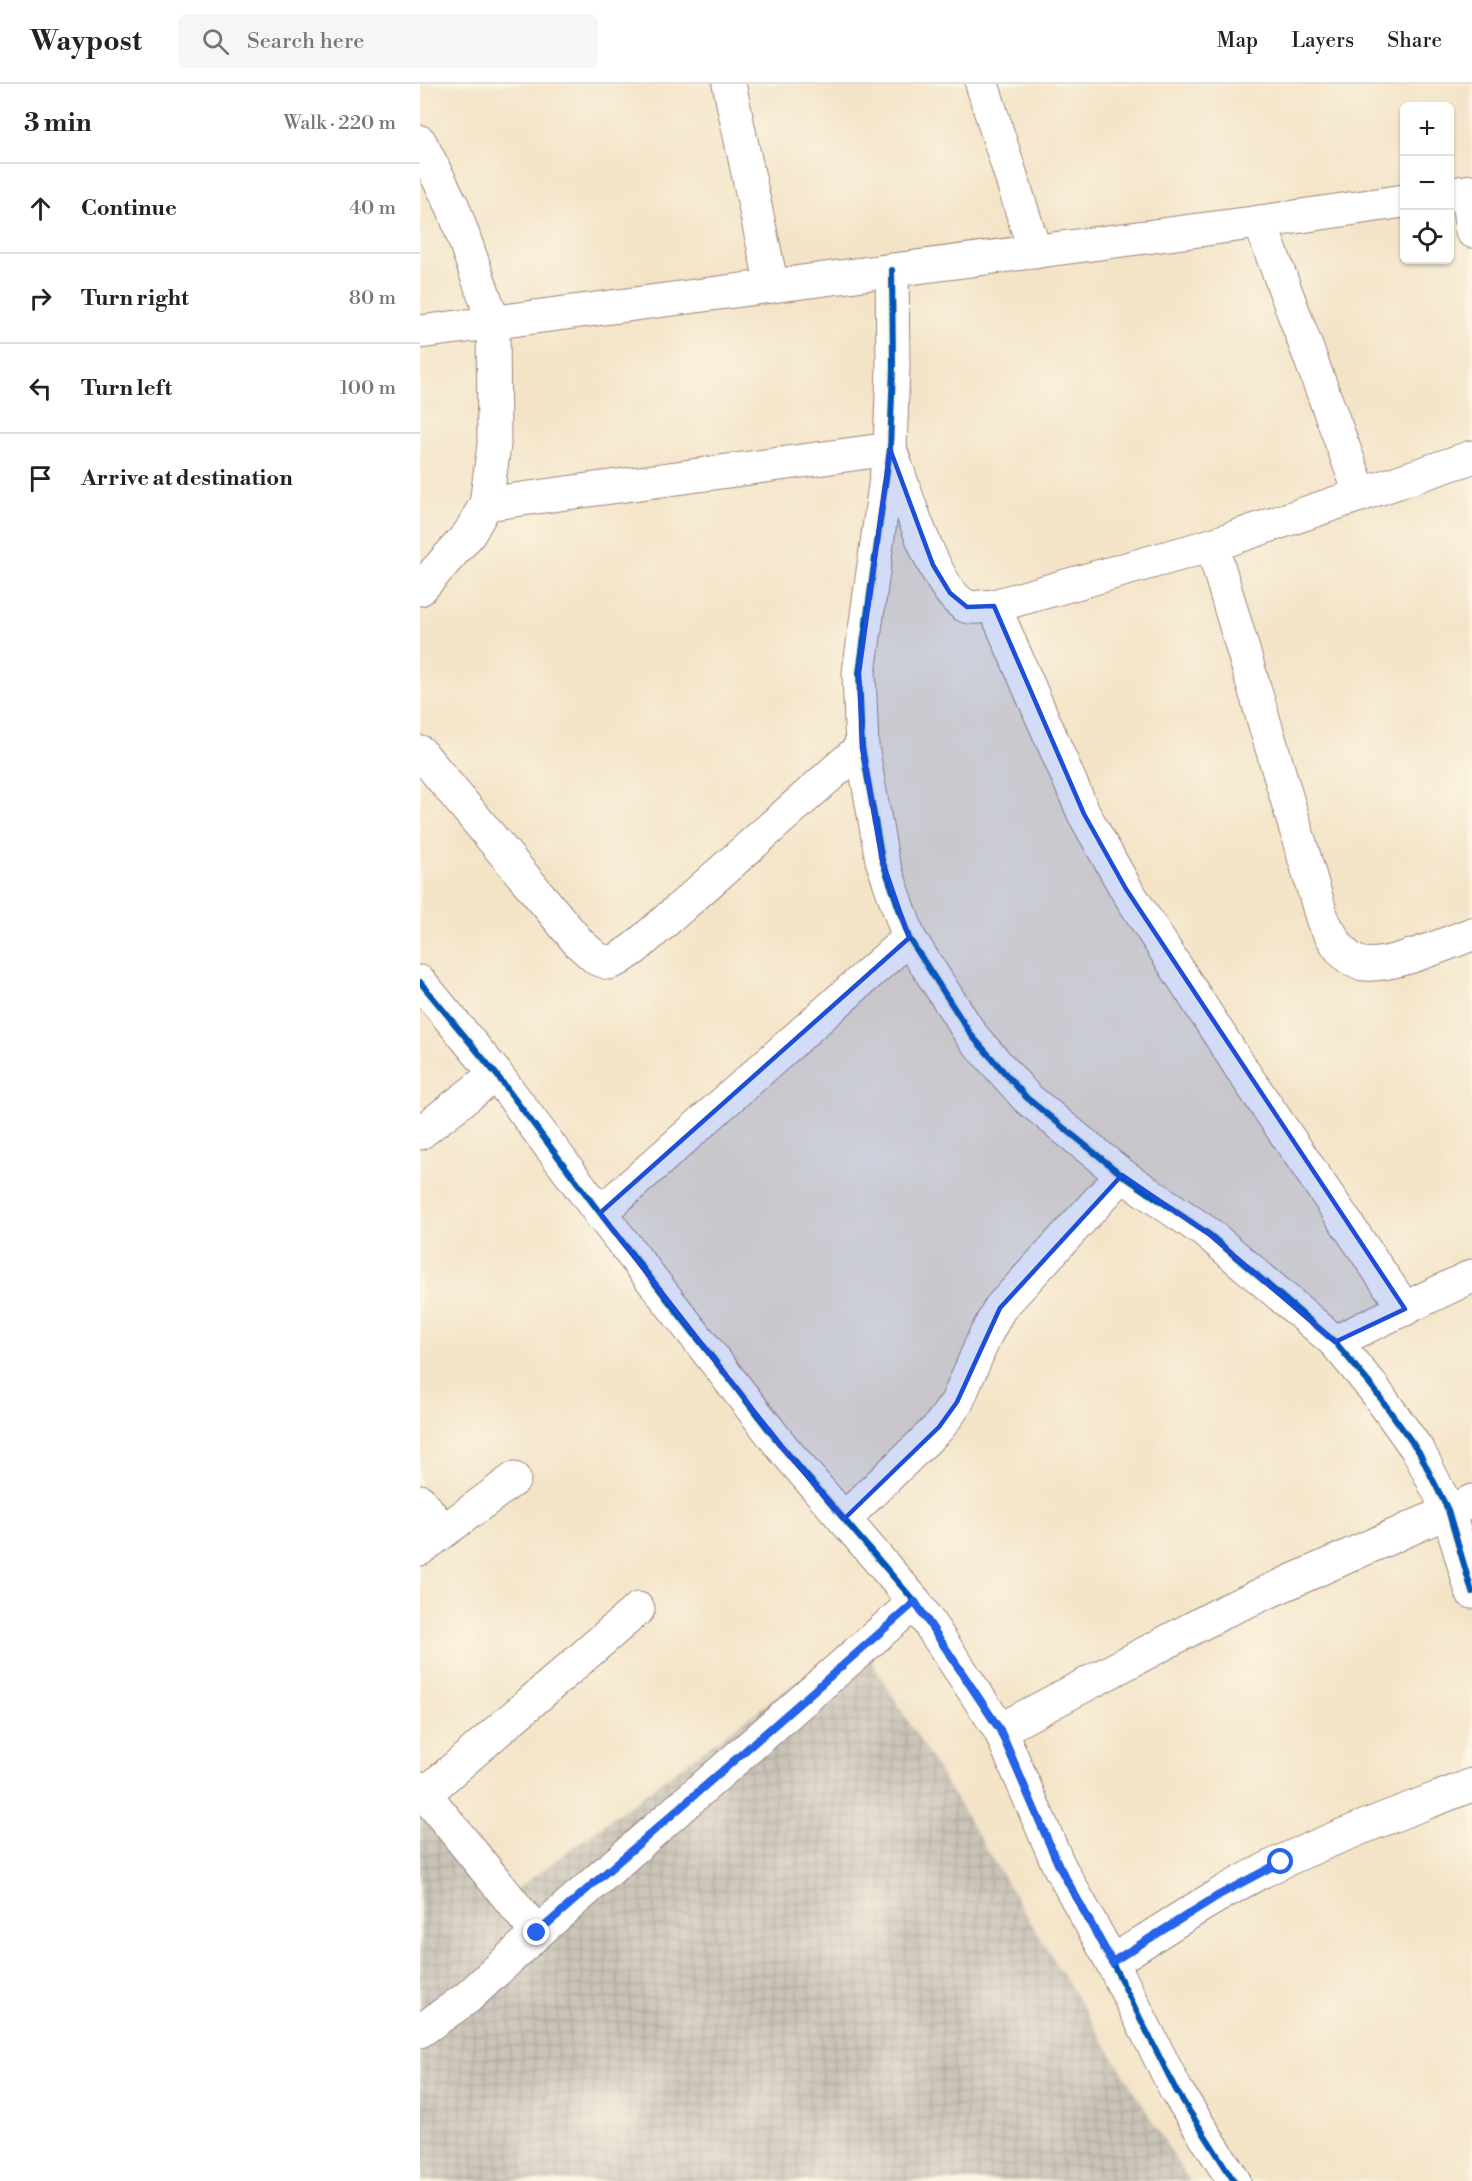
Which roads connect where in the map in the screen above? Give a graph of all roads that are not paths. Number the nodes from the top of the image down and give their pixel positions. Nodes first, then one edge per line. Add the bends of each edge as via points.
1 (729, 84) edge
2 (982, 84) edge
3 (420, 142) edge
4 (1463, 192) edge
5 (1400, 202) edge
6 (1260, 222) junction
7 (1472, 231) edge
8 (1035, 252) junction
9 (892, 270) junction
10 (772, 286) junction
11 (493, 321) junction
12 (420, 332) edge
13 (890, 449) junction
14 (1472, 458) edge
15 (1361, 495) junction
16 (486, 504) junction
17 (1212, 545) junction
18 (420, 589) edge
19 (994, 606) junction
20 (862, 747) junction
21 (420, 752) edge
22 (1472, 934) edge
23 (909, 938) junction
24 (420, 982) edge
25 (496, 1074) junction
26 (420, 1133) edge
27 (1122, 1175) junction
28 (600, 1213) junction
29 (1472, 1276) edge
30 (1405, 1309) junction
31 (1335, 1342) junction
32 (513, 1479) dead end
33 (420, 1501) edge
34 (1460, 1505) edge
35 (844, 1519) junction
36 (431, 1540) edge
37 (1472, 1592) edge
38 (915, 1602) junction
39 (638, 1609) dead end
40 (1000, 1730) junction
41 (1472, 1785) edge
42 (422, 1791) edge
43 (537, 1933) junction
44 (1112, 1962) junction
45 (420, 2031) edge
46 (1234, 2181) edge

1 - 10 street
2 - 8 street
3 - 11 street via 453,207
4 - 7 street
5 - 6 street
6 - 8 street
6 - 15 street
8 - 9 street
9 - 10 street
9 - 13 street
10 - 11 street
11 - 12 street
11 - 16 street via 494,445
13 - 16 street
13 - 19 street via 933,565 950,593 967,607
13 - 20 street via 859,673
14 - 15 street
15 - 17 street
16 - 18 street via 469,534
17 - 19 street
17 - 22 street via 1323,921 1340,948 1359,963 1378,964
19 - 30 street via 1084,814 1126,889 1242,1070
20 - 21 street via 635,948 609,963 597,959 579,943
20 - 23 street via 882,860
23 - 27 street via 972,1036 1027,1098
23 - 28 street
24 - 25 street
25 - 26 street
25 - 28 street
27 - 31 street via 1210,1235
27 - 35 street via 1000,1308 957,1402 939,1427
28 - 35 street via 782,1447
29 - 30 street
30 - 31 street
31 - 34 street
32 - 36 street
33 - 36 street
34 - 37 street
34 - 40 street via 1227,1610
35 - 38 street
38 - 40 street
38 - 43 street
39 - 42 street
40 - 44 street via 1059,1866
41 - 44 street via 1281,1862 1219,1895
42 - 43 street
43 - 45 street via 467,1998
44 - 46 street via 1176,2090

